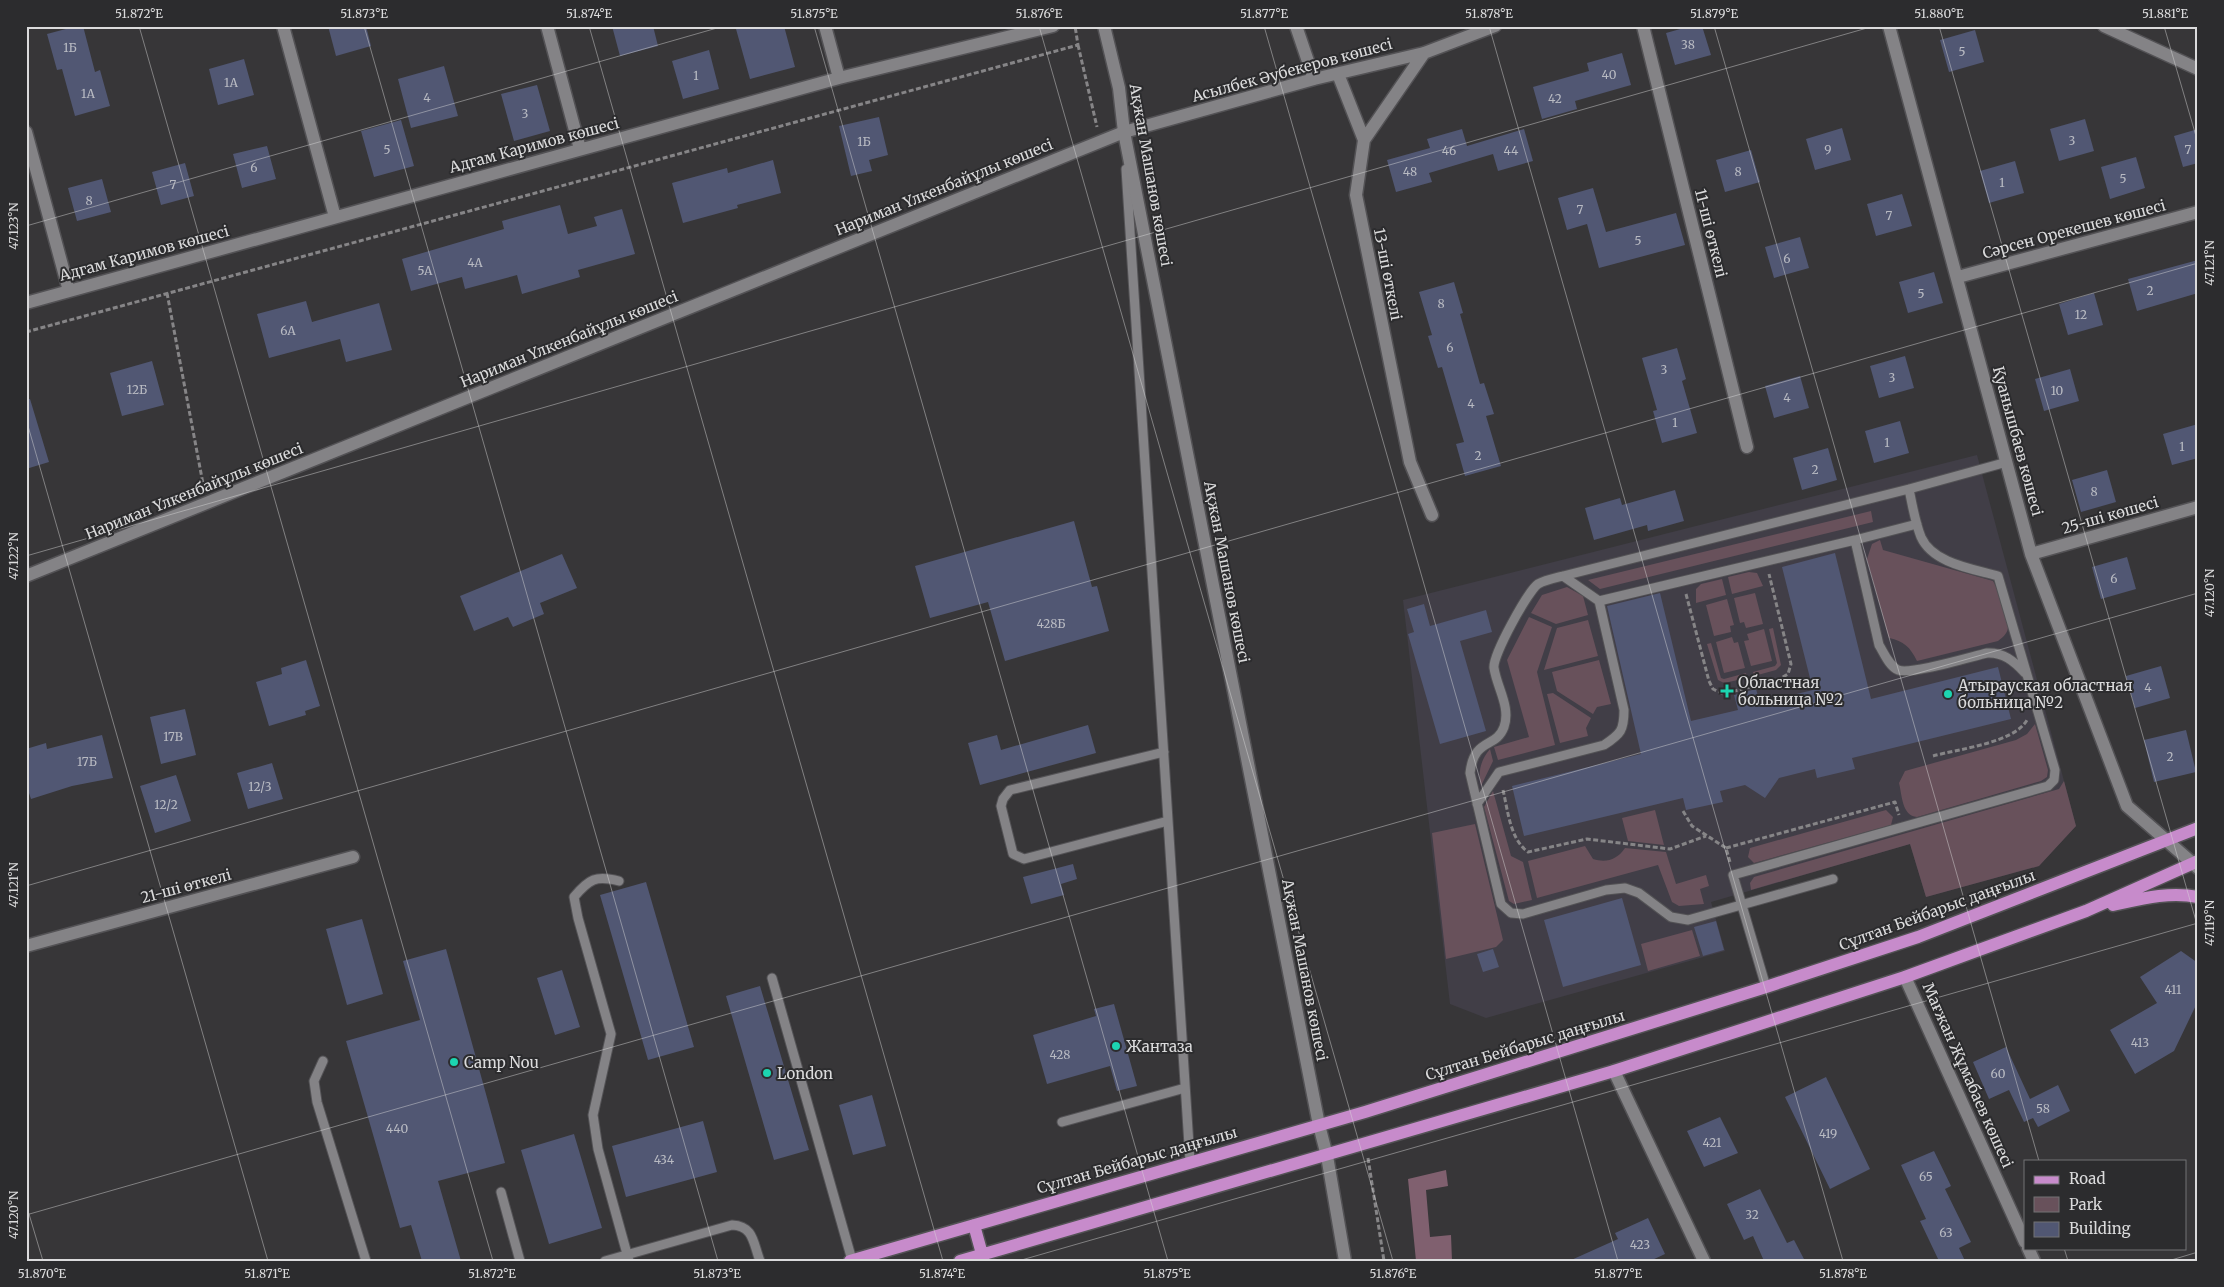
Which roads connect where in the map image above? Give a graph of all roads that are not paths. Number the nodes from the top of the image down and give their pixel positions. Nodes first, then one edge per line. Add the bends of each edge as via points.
1 (283, 26) edge
2 (547, 26) edge
3 (825, 26) edge
4 (1053, 26) edge
5 (1104, 26) edge
6 (1296, 26) edge
7 (1495, 26) edge
8 (1643, 26) edge
9 (1889, 26) edge
10 (2104, 26) edge
11 (1424, 53) junction
12 (2198, 69) edge
13 (1338, 74) junction
14 (839, 78) junction
15 (1314, 79) junction
16 (26, 132) edge
17 (1124, 132) junction
18 (1364, 140) junction
19 (580, 149) junction
20 (2198, 212) edge
21 (335, 217) junction
22 (1958, 278) junction
23 (69, 291) junction
24 (26, 303) edge
25 (1747, 447) dead end
26 (2007, 462) junction
27 (1909, 489) junction
28 (2198, 507) edge
29 (1432, 515) dead end
30 (1918, 524) junction
31 (1855, 540) junction
32 (2031, 554) junction
33 (26, 576) edge
34 (1563, 576) junction
35 (1599, 601) junction
36 (2027, 675) junction
37 (1164, 752) junction
38 (1477, 804) junction
39 (1168, 821) junction
40 (2198, 828) edge
41 (2166, 840) junction
42 (354, 857) dead end
43 (2196, 864) edge
44 (1833, 879) dead end
45 (619, 881) dead end
46 (2198, 897) edge
47 (1742, 904) junction
48 (2086, 911) junction
49 (26, 946) edge
50 (1905, 977) junction
51 (772, 978) dead end
52 (1766, 987) junction
53 (323, 1061) dead end
54 (1614, 1071) junction
55 (1185, 1088) junction
56 (1062, 1122) dead end
57 (1319, 1125) junction
58 (1327, 1156) junction
59 (1190, 1162) junction
60 (501, 1192) dead end
61 (974, 1225) junction
62 (2024, 1240) edge
63 (982, 1254) junction
64 (628, 1258) edge
65 (966, 1260) edge
66 (366, 1261) edge
67 (520, 1261) edge
68 (605, 1261) edge
69 (760, 1261) edge
70 (851, 1261) edge
71 (1345, 1261) edge
72 (1704, 1261) edge

1 - 21 street
2 - 19 street
3 - 14 street
4 - 14 street, Адгам Каримов көшесі
5 - 17 street, Ақжан Машанов көшесі via 1119,88
6 - 15 street
7 - 11 street, Асылбек Әубекеров көшесі
8 - 25 street, 11-ші өткелі
9 - 22 street, Қуанышбаев көшесі
10 - 12 street
11 - 13 street, Асылбек Әубекеров көшесі
11 - 18 street, 13-ші өткелі
13 - 15 street, Асылбек Әубекеров көшесі
13 - 18 street
14 - 19 street, Адгам Каримов көшесі
15 - 17 street, Асылбек Әубекеров көшесі
16 - 23 street
17 - 33 street, Нариман Үлкенбайұлы көшесі
17 - 37 lane
17 - 57 street, Ақжан Машанов көшесі
18 - 29 street, 13-ші өткелі via 1356,195 1410,462
19 - 21 street, Адгам Каримов көшесі
20 - 22 street, Сәрсен Орекешев көшесі
21 - 23 street, Адгам Каримов көшесі
22 - 26 street, Қуанышбаев көшесі
23 - 24 street, Адгам Каримов көшесі
26 - 27 lane
26 - 32 street, Қуанышбаев көшесі
27 - 30 lane
27 - 34 lane
28 - 32 street, 25-ші көшесі
30 - 31 lane
30 - 36 lane via 1922,539 1933,552 1947,560 1998,576
31 - 35 lane
31 - 36 lane via 1879,645 1887,660 1898,670 1913,670 1998,652
32 - 41 street, Қуанышбаев көшесі via 2128,806
34 - 35 lane
34 - 38 lane via 1537,585 1497,653 1493,666 1507,714 1504,729 1472,758 1470,773
35 - 38 lane via 1624,710 1624,724 1619,736 1604,745 1499,772
36 - 47 lane via 2055,770 2054,780 2048,786 1733,875
37 - 39 lane
37 - 39 lane via 1010,790 1002,806 1013,854 1024,859
38 - 47 lane via 1501,904 1511,913 1524,914 1606,890 1625,888 1639,893 1671,917 1688,920
39 - 55 lane
40 - 41 main road, Сұлтан Бейбарыс даңғылы
41 - 43 street, Қуанышбаев көшесі
41 - 52 main road, Сұлтан Бейбарыс даңғылы via 1918,937
42 - 49 street, 21-ші өткелі
43 - 48 main road
44 - 47 lane
45 - 64 lane via 603,877 586,883 574,897 610,1034 593,1114 598,1149
46 - 48 main road via 2185,894 2149,897
47 - 52 lane
48 - 50 main road
50 - 54 main road
50 - 62 street, Мағжан Жұмабаев көшесі
51 - 70 lane
52 - 57 main road, Сұлтан Бейбарыс даңғылы
53 - 66 lane via 314,1081 317,1102
54 - 58 main road
54 - 72 street
55 - 56 lane
55 - 59 lane
57 - 58 street, Ақжан Машанов көшесі
57 - 59 main road, Сұлтан Бейбарыс даңғылы
58 - 63 main road
58 - 71 street, Ақжан Машанов көшесі
59 - 61 main road, Сұлтан Бейбарыс даңғылы
60 - 67 lane
61 - 63 main road
61 - 70 main road, Сұлтан Бейбарыс даңғылы
63 - 65 main road
64 - 68 lane
64 - 69 lane via 737,1226 748,1229

